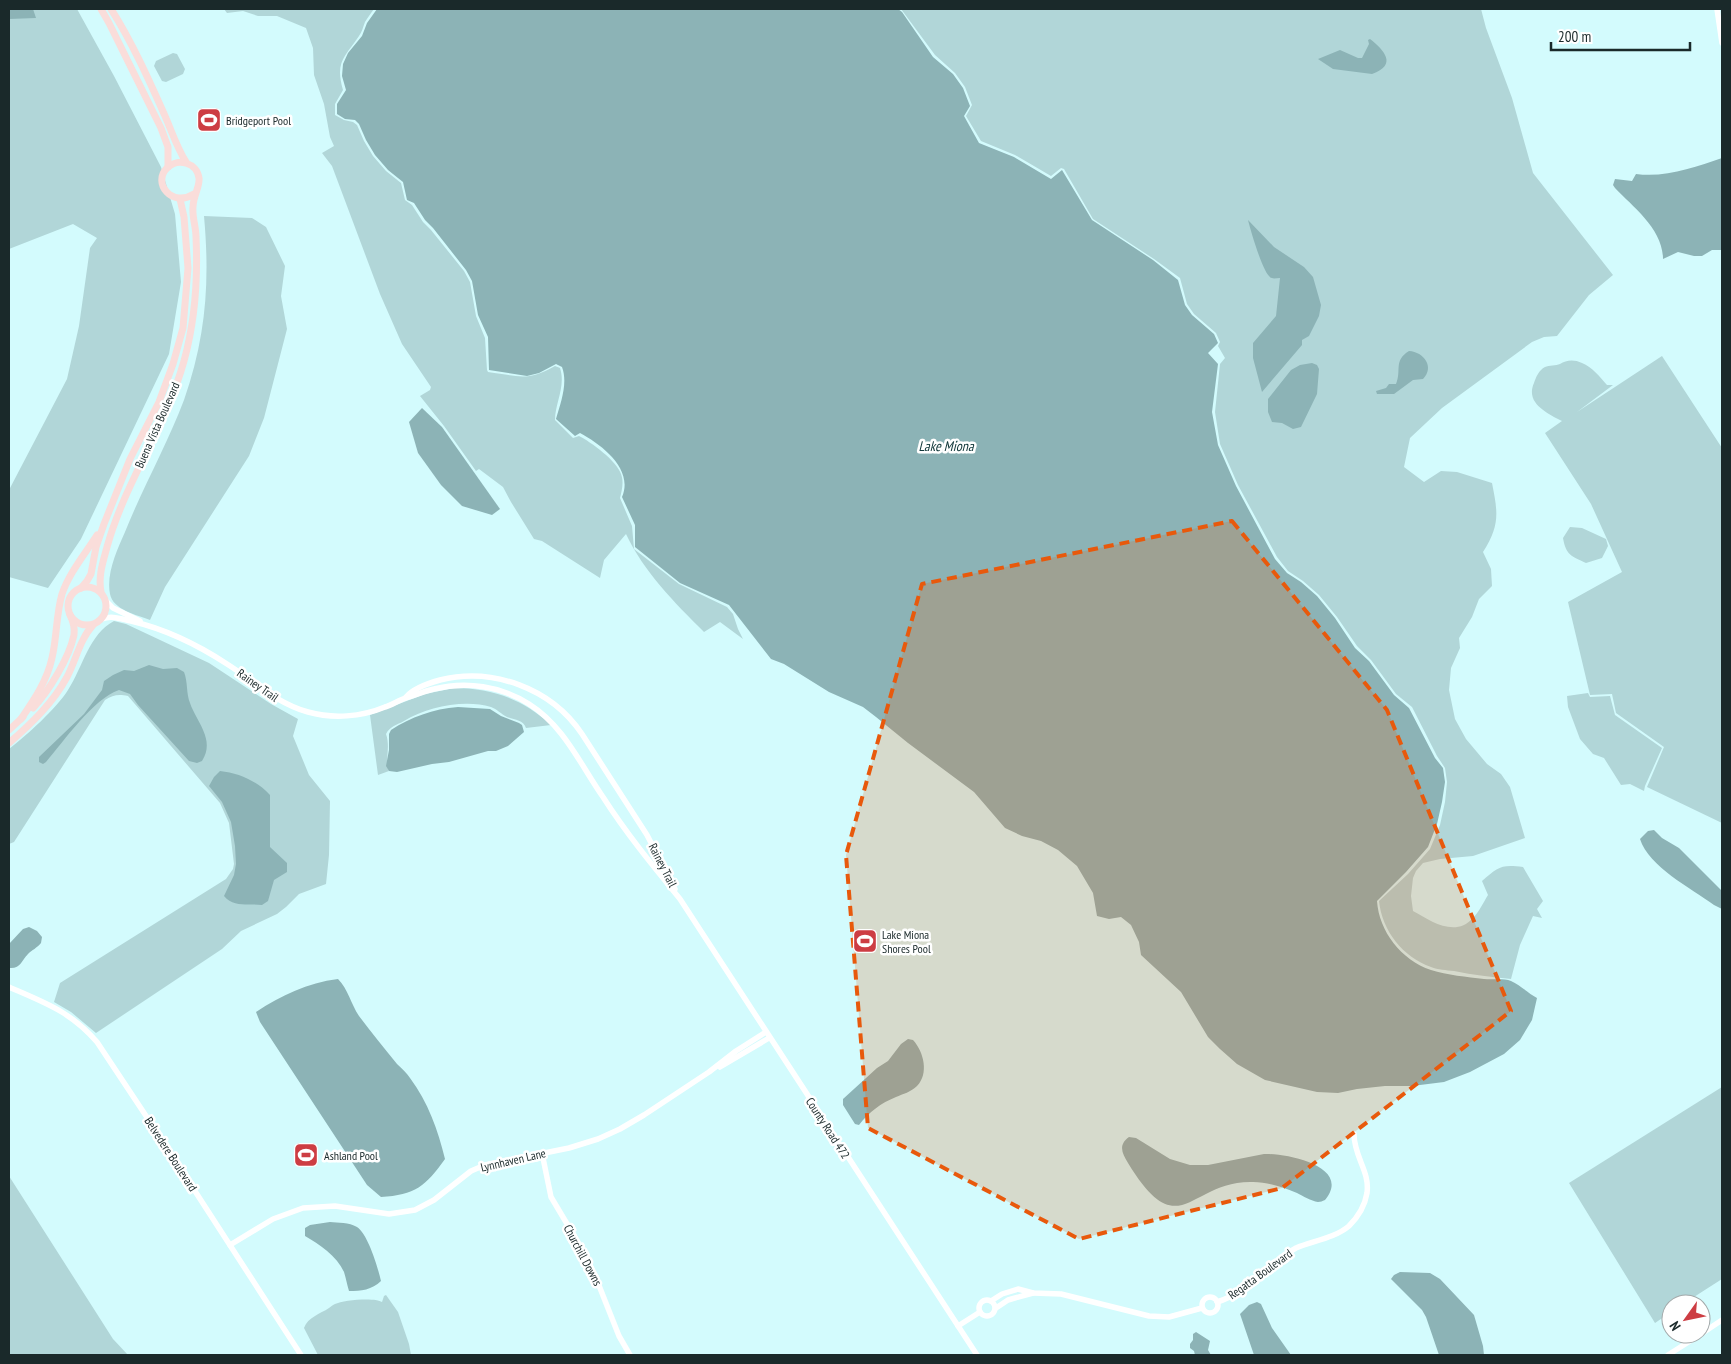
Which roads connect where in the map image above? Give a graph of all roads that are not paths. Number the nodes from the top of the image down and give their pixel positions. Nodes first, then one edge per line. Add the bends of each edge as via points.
1 (101, 9) edge
2 (111, 9) edge
3 (1717, 9) edge
4 (1722, 43) edge
5 (186, 162) junction
6 (168, 167) junction
7 (194, 194) junction
8 (180, 199) junction
9 (104, 524) junction
10 (81, 588) junction
11 (101, 592) junction
12 (106, 601) junction
13 (70, 615) junction
14 (102, 619) junction
15 (93, 625) junction
16 (146, 625) junction
17 (405, 698) junction
18 (21, 719) junction
19 (9, 730) edge
20 (9, 743) edge
21 (680, 899) junction
22 (9, 987) edge
23 (768, 1035) junction
24 (1354, 1134) dead end
25 (542, 1153) junction
26 (230, 1245) junction
27 (1003, 1293) junction
28 (1033, 1293) junction
29 (991, 1301) junction
30 (1006, 1301) junction
31 (1217, 1302) junction
32 (996, 1308) junction
33 (1202, 1308) junction
34 (980, 1312) junction
35 (1722, 1320) edge
36 (958, 1326) junction
37 (1711, 1327) edge
38 (1685, 1344) edge
39 (300, 1355) edge
40 (630, 1355) edge
41 (977, 1355) edge
42 (1668, 1355) edge

1 - 6 main road via 161,128 168,147
2 - 5 main road via 151,84
3 - 4 street
5 - 6 main road via 176,162
5 - 7 main road via 198,172 200,180
6 - 8 main road via 163,185 172,197
7 - 8 main road
7 - 11 main road, Buena Vista Boulevard via 192,211 197,277 193,320 184,362 168,407 113,525 99,582
8 - 9 main road, Buena Vista Boulevard via 188,268 183,328 158,402 130,459
9 - 10 main road, Buena Vista Boulevard via 91,574
9 - 18 main road via 62,593 47,676
10 - 11 main road via 88,586
10 - 13 main road via 71,596
11 - 12 main road
12 - 14 main road
12 - 16 street, Rainey Trail
13 - 15 main road via 82,625
13 - 18 main road via 74,633 69,649 52,683
14 - 15 main road
14 - 16 street, Rainey Trail via 111,617
15 - 20 main road via 86,631 75,661 58,692
16 - 17 street, Rainey Trail via 204,651 278,700 308,712 336,716 359,714
17 - 21 street, Rainey Trail via 435,688 472,686 503,692 536,709 561,733 632,840
17 - 21 street, Rainey Trail via 420,687 435,682 482,676 518,684 554,705 578,728 641,825
18 - 19 main road
21 - 23 street, County Road 472
22 - 26 street, Belvedere Boulevard via 65,1013 92,1037
23 - 25 street, Lynnhaven Lane via 731,1062 709,1072 609,1135 576,1147
23 - 36 street, County Road 472
24 - 31 street, Regatta Boulevard via 1356,1152 1368,1185 1364,1203 1355,1220 1343,1230 1288,1253 1231,1297
25 - 26 street, Lynnhaven Lane via 492,1162 478,1168 415,1210 389,1214 335,1206 303,1208 273,1219
25 - 40 street, Churchill Downs via 551,1197 588,1261
26 - 39 street, Belvedere Boulevard
27 - 28 street, Regatta Boulevard via 1018,1289
27 - 29 street, Regatta Boulevard
27 - 30 street
28 - 30 street, Regatta Boulevard
28 - 33 street, Regatta Boulevard via 1061,1294 1126,1312 1160,1317
29 - 32 street
29 - 34 street, Regatta Boulevard via 981,1303
30 - 32 street, Regatta Boulevard
31 - 33 street, Regatta Boulevard via 1214,1298 1206,1298
31 - 33 street, Regatta Boulevard via 1217,1309 1212,1313
32 - 34 street, Regatta Boulevard via 990,1316
34 - 36 street, Regatta Boulevard
35 - 37 street
36 - 41 street, County Road 472
38 - 42 street

